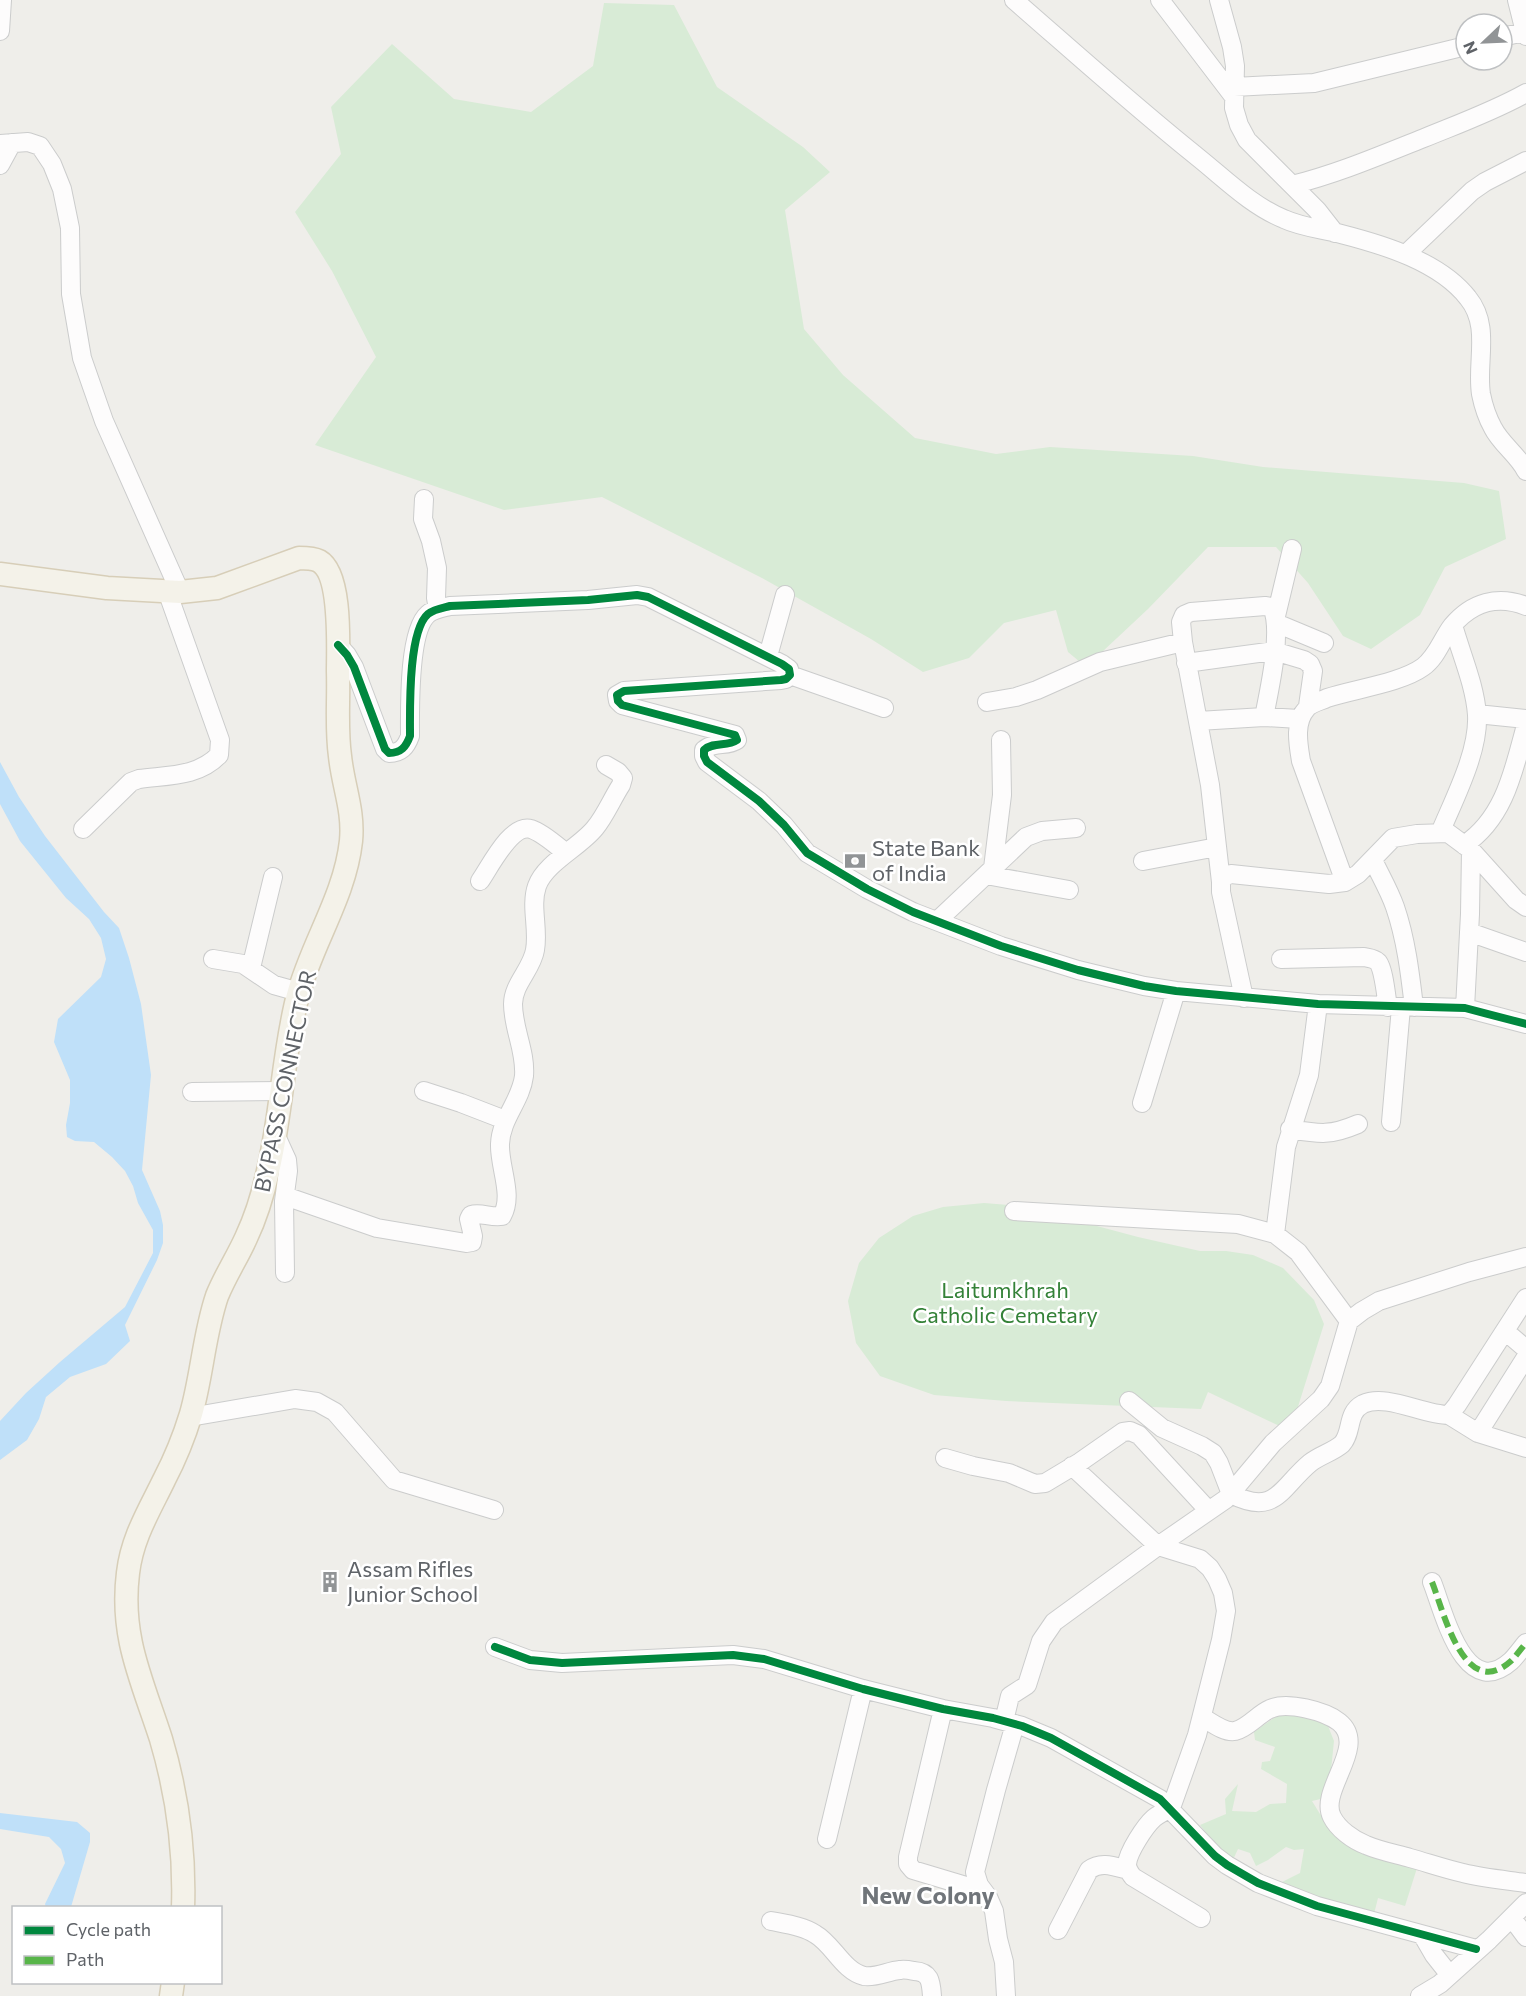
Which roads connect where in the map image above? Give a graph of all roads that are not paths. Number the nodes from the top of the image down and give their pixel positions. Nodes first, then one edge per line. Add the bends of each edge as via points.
1 (2, 0) edge
2 (1014, 0) edge
3 (1160, 0) edge
4 (1219, 0) edge
5 (1517, 0) edge
6 (0, 31) edge
7 (1525, 34) edge
8 (1454, 49) edge
9 (1234, 92) junction
10 (1526, 93) edge
11 (6, 144) edge
12 (1526, 161) edge
13 (0, 165) edge
14 (1292, 185) junction
15 (1335, 233) junction
16 (1406, 254) junction
17 (1526, 471) edge
18 (424, 499) dead end
19 (1292, 549) dead end
20 (0, 574) edge
21 (173, 592) junction
22 (785, 595) dead end
23 (1526, 606) edge
24 (438, 609) junction
25 (1276, 620) junction
26 (1453, 625) junction
27 (1183, 642) junction
28 (1324, 643) dead end
29 (338, 645) junction
30 (1274, 651) junction
31 (768, 656) junction
32 (1186, 663) junction
33 (790, 675) junction
34 (987, 702) dead end
35 (884, 708) dead end
36 (1304, 712) junction
37 (1477, 714) junction
38 (1263, 717) junction
39 (1526, 720) edge
40 (1198, 721) junction
41 (1526, 725) edge
42 (1001, 740) dead end
43 (606, 765) dead end
44 (1076, 828) dead end
45 (83, 829) dead end
46 (1440, 833) junction
47 (1217, 847) junction
48 (1467, 847) junction
49 (566, 853) junction
50 (1372, 860) junction
51 (1143, 861) dead end
52 (989, 871) junction
53 (273, 877) dead end
54 (480, 881) dead end
55 (1221, 882) junction
56 (1345, 882) junction
57 (1069, 890) dead end
58 (1526, 907) edge
59 (937, 921) junction
60 (1469, 932) junction
61 (1526, 952) edge
62 (213, 958) dead end
63 (1281, 959) dead end
64 (251, 968) junction
65 (1176, 991) junction
66 (299, 992) junction
67 (1244, 998) junction
68 (1318, 1004) junction
69 (1401, 1007) junction
70 (1464, 1008) junction
71 (1526, 1024) edge
72 (283, 1091) junction
73 (424, 1091) dead end
74 (192, 1092) dead end
75 (1142, 1103) dead end
76 (505, 1120) junction
77 (1391, 1122) dead end
78 (1359, 1124) dead end
79 (1290, 1129) junction
80 (276, 1136) junction
81 (285, 1196) junction
82 (1014, 1211) dead end
83 (1275, 1234) junction
84 (1526, 1257) edge
85 (285, 1273) dead end
86 (1526, 1298) edge
87 (1349, 1321) junction
88 (1505, 1331) junction
89 (1526, 1349) edge
90 (1526, 1357) edge
91 (1129, 1401) dead end
92 (1449, 1415) junction
93 (190, 1417) junction
94 (1478, 1433) junction
95 (1526, 1448) edge
96 (945, 1458) dead end
97 (1072, 1466) junction
98 (1231, 1494) junction
99 (494, 1510) dead end
100 (1209, 1511) junction
101 (1158, 1546) junction
102 (1432, 1581) dead end
103 (1526, 1643) edge
104 (495, 1647) dead end
105 (863, 1689) junction
106 (943, 1709) junction
107 (1202, 1717) junction
108 (1009, 1723) junction
109 (1171, 1808) junction
110 (827, 1839) dead end
111 (1128, 1870) junction
112 (1526, 1883) edge
113 (983, 1892) junction
114 (1526, 1903) edge
115 (183, 1906) edge
116 (1201, 1918) dead end
117 (1512, 1918) junction
118 (771, 1921) dead end
119 (1058, 1930) dead end
120 (1423, 1936) junction
121 (1526, 1937) edge
122 (1476, 1949) junction
123 (1449, 1974) junction
124 (932, 1996) edge
125 (1006, 1996) edge
126 (1420, 1996) edge

1 - 6 street
2 - 15 street via 1163,130 1266,211 1287,221
3 - 9 street
4 - 9 street via 1232,47
5 - 7 street
8 - 9 street via 1314,83
9 - 14 street via 1234,108 1247,140
10 - 14 street via 1386,153
11 - 13 street
11 - 21 street via 28,142 40,146 62,189 70,228 71,294 82,358
12 - 16 street via 1472,191
14 - 15 street
15 - 16 street
16 - 17 street via 1450,279 1476,308 1482,344 1482,396 1494,429
18 - 24 street via 423,519 437,568
19 - 25 street
20 - 21 main road, BYPASS CONNECTOR via 72,585
21 - 29 main road, BYPASS CONNECTOR via 217,588 291,561 311,558 330,574
21 - 45 street via 220,740 219,755 194,772 131,782
22 - 31 street
23 - 26 street via 1511,600 1495,600 1480,605
24 - 29 street via 427,615 418,633 412,666 410,736 400,751 389,753 385,749 354,667
24 - 31 street via 637,595 659,601
25 - 27 street via 1272,607 1265,606 1191,612 1181,622
25 - 28 street
25 - 30 street
26 - 36 street via 1423,667 1342,693
26 - 37 street
27 - 32 street
27 - 34 street via 1100,662 1037,690
29 - 66 main road, BYPASS CONNECTOR via 339,747 351,807 351,840 341,885
30 - 32 street
30 - 36 street via 1304,660 1313,670
30 - 38 street
31 - 33 street via 789,669
32 - 40 street
33 - 35 street
33 - 59 street via 786,680 624,691 617,695 622,705 735,735 734,743 704,750 708,762 759,801 807,853 867,889
36 - 38 street
36 - 56 street via 1301,761
37 - 39 street
37 - 46 street via 1473,746
38 - 40 street
40 - 47 street
41 - 48 street via 1506,792 1489,822
42 - 52 street via 1002,795
43 - 49 street via 623,778 621,786 594,829
44 - 52 street via 1042,831 1026,837
46 - 48 street via 1448,833
46 - 50 street via 1392,838
47 - 51 street
47 - 55 street
48 - 58 street
48 - 60 street
49 - 54 street via 541,835 522,829 503,846
49 - 76 street via 536,888 536,947 513,1004 523,1055 522,1090
50 - 56 street
50 - 69 street via 1401,925 1408,959
52 - 57 street
52 - 59 street
53 - 64 street
55 - 56 street via 1231,874 1329,884
55 - 67 street
59 - 65 street via 1078,970
60 - 61 street
60 - 70 street
62 - 64 street
63 - 69 street via 1373,959
64 - 66 street via 274,986
65 - 67 street
65 - 75 street
66 - 72 main road, BYPASS CONNECTOR
67 - 68 street
68 - 69 street
68 - 79 street via 1309,1075
69 - 70 street
69 - 77 street
70 - 71 street
72 - 74 street
72 - 80 main road, BYPASS CONNECTOR
73 - 76 street
76 - 81 street via 500,1147 507,1208 502,1216 494,1218 471,1215 471,1242 377,1228
78 - 79 street via 1324,1134
79 - 83 street
80 - 81 street via 287,1160
80 - 93 main road, BYPASS CONNECTOR via 253,1222 215,1302
81 - 85 street
82 - 83 street via 1239,1224
83 - 87 street via 1298,1252
84 - 87 street via 1379,1301
86 - 88 street
87 - 98 street via 1330,1386 1273,1443
88 - 89 street
88 - 92 street
90 - 94 street
91 - 98 street via 1162,1428 1213,1453
92 - 94 street
92 - 98 street via 1392,1402 1363,1404 1351,1416 1342,1443 1312,1461 1284,1491 1258,1502
93 - 99 street via 295,1399 317,1402 335,1412 394,1480
93 - 115 main road, BYPASS CONNECTOR via 134,1544 126,1614 130,1647 171,1778 183,1853
94 - 95 street
96 - 97 street via 1010,1473 1035,1484 1045,1483
97 - 100 street via 1130,1431 1139,1435
97 - 101 street
98 - 100 street
100 - 101 street
101 - 107 street via 1200,1559 1210,1568 1223,1593 1226,1611
101 - 108 street via 1054,1622 1041,1641 1027,1685 1011,1696
102 - 103 street via 1454,1642 1472,1665 1482,1670 1502,1667
104 - 105 street via 530,1660 562,1663 733,1655 764,1659
105 - 106 street
105 - 110 street
106 - 108 street
106 - 113 street via 908,1864 913,1870
107 - 109 street
107 - 112 street via 1235,1731 1269,1709 1291,1706 1340,1723 1349,1744 1329,1806 1341,1829 1380,1850 1465,1874
108 - 109 street via 1051,1738
108 - 113 street via 975,1872
109 - 111 street via 1148,1823 1128,1859
109 - 120 street via 1215,1856 1258,1882 1317,1906
111 - 116 street via 1133,1877
111 - 119 street via 1104,1864 1089,1870
113 - 125 street via 994,1911
114 - 117 street
117 - 121 street
117 - 122 street
118 - 124 street via 814,1933 860,1975 876,1976 901,1969 921,1971 931,1981
120 - 122 street
120 - 123 street
122 - 123 street
123 - 126 street

